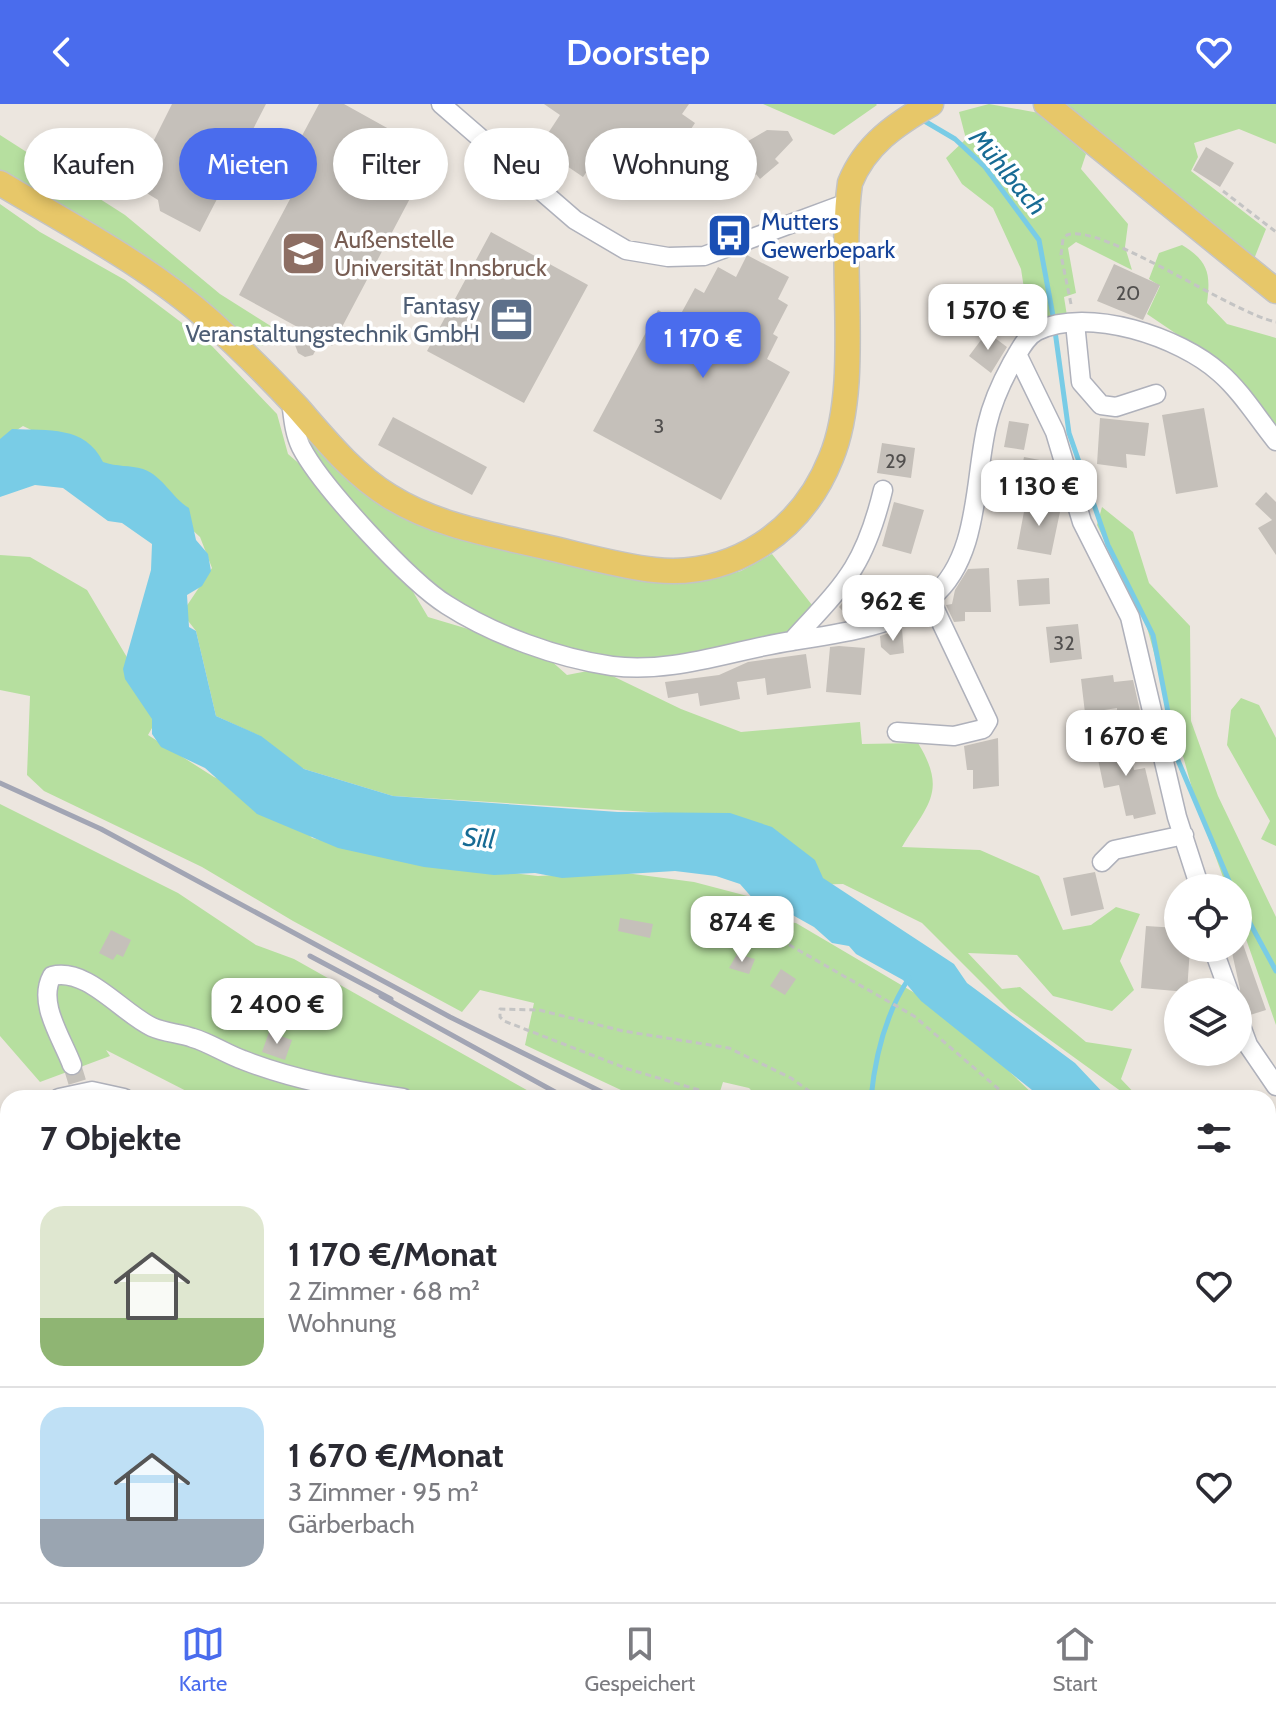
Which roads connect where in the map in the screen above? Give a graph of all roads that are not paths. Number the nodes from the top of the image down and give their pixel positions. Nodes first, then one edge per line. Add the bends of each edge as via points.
1 (441, 104) edge
2 (931, 104) edge
3 (1046, 104) edge
4 (0, 183) edge
5 (847, 203) junction
6 (1276, 291) edge
7 (1070, 324) junction
8 (1017, 354) junction
9 (1156, 394) dead end
10 (291, 401) junction
11 (1276, 441) edge
12 (883, 490) dead end
13 (930, 599) junction
14 (792, 641) junction
15 (897, 732) dead end
16 (1184, 835) junction
17 (1102, 862) dead end
18 (1196, 874) edge
19 (1252, 1051) edge
20 (72, 1065) tunnel mouth
21 (1276, 1086) edge
22 (362, 1090) edge

1 - 5 street via 575,220 626,250 704,256
2 - 5 main road via 885,134 858,163
3 - 6 main road
4 - 10 main road via 207,318
5 - 10 main road via 844,410 835,448 814,491 783,529 750,553 721,565 652,570 421,514 365,480
7 - 8 street via 1032,334
7 - 9 street via 1081,382 1101,405 1116,407
7 - 11 street via 1119,326 1204,361 1230,383
8 - 13 street via 990,411 966,538 950,573
8 - 16 street via 1055,432 1082,522 1130,617
10 - 14 street via 299,443 316,469 369,533 444,604 466,616 542,648 611,666 661,668
12 - 14 street via 864,556
13 - 14 street via 886,620
13 - 15 street via 988,721 983,729 954,736
16 - 17 street via 1114,850
16 - 18 street
19 - 21 street
20 - 22 street via 46,988 52,976 63,973 156,1029 194,1038 245,1061

